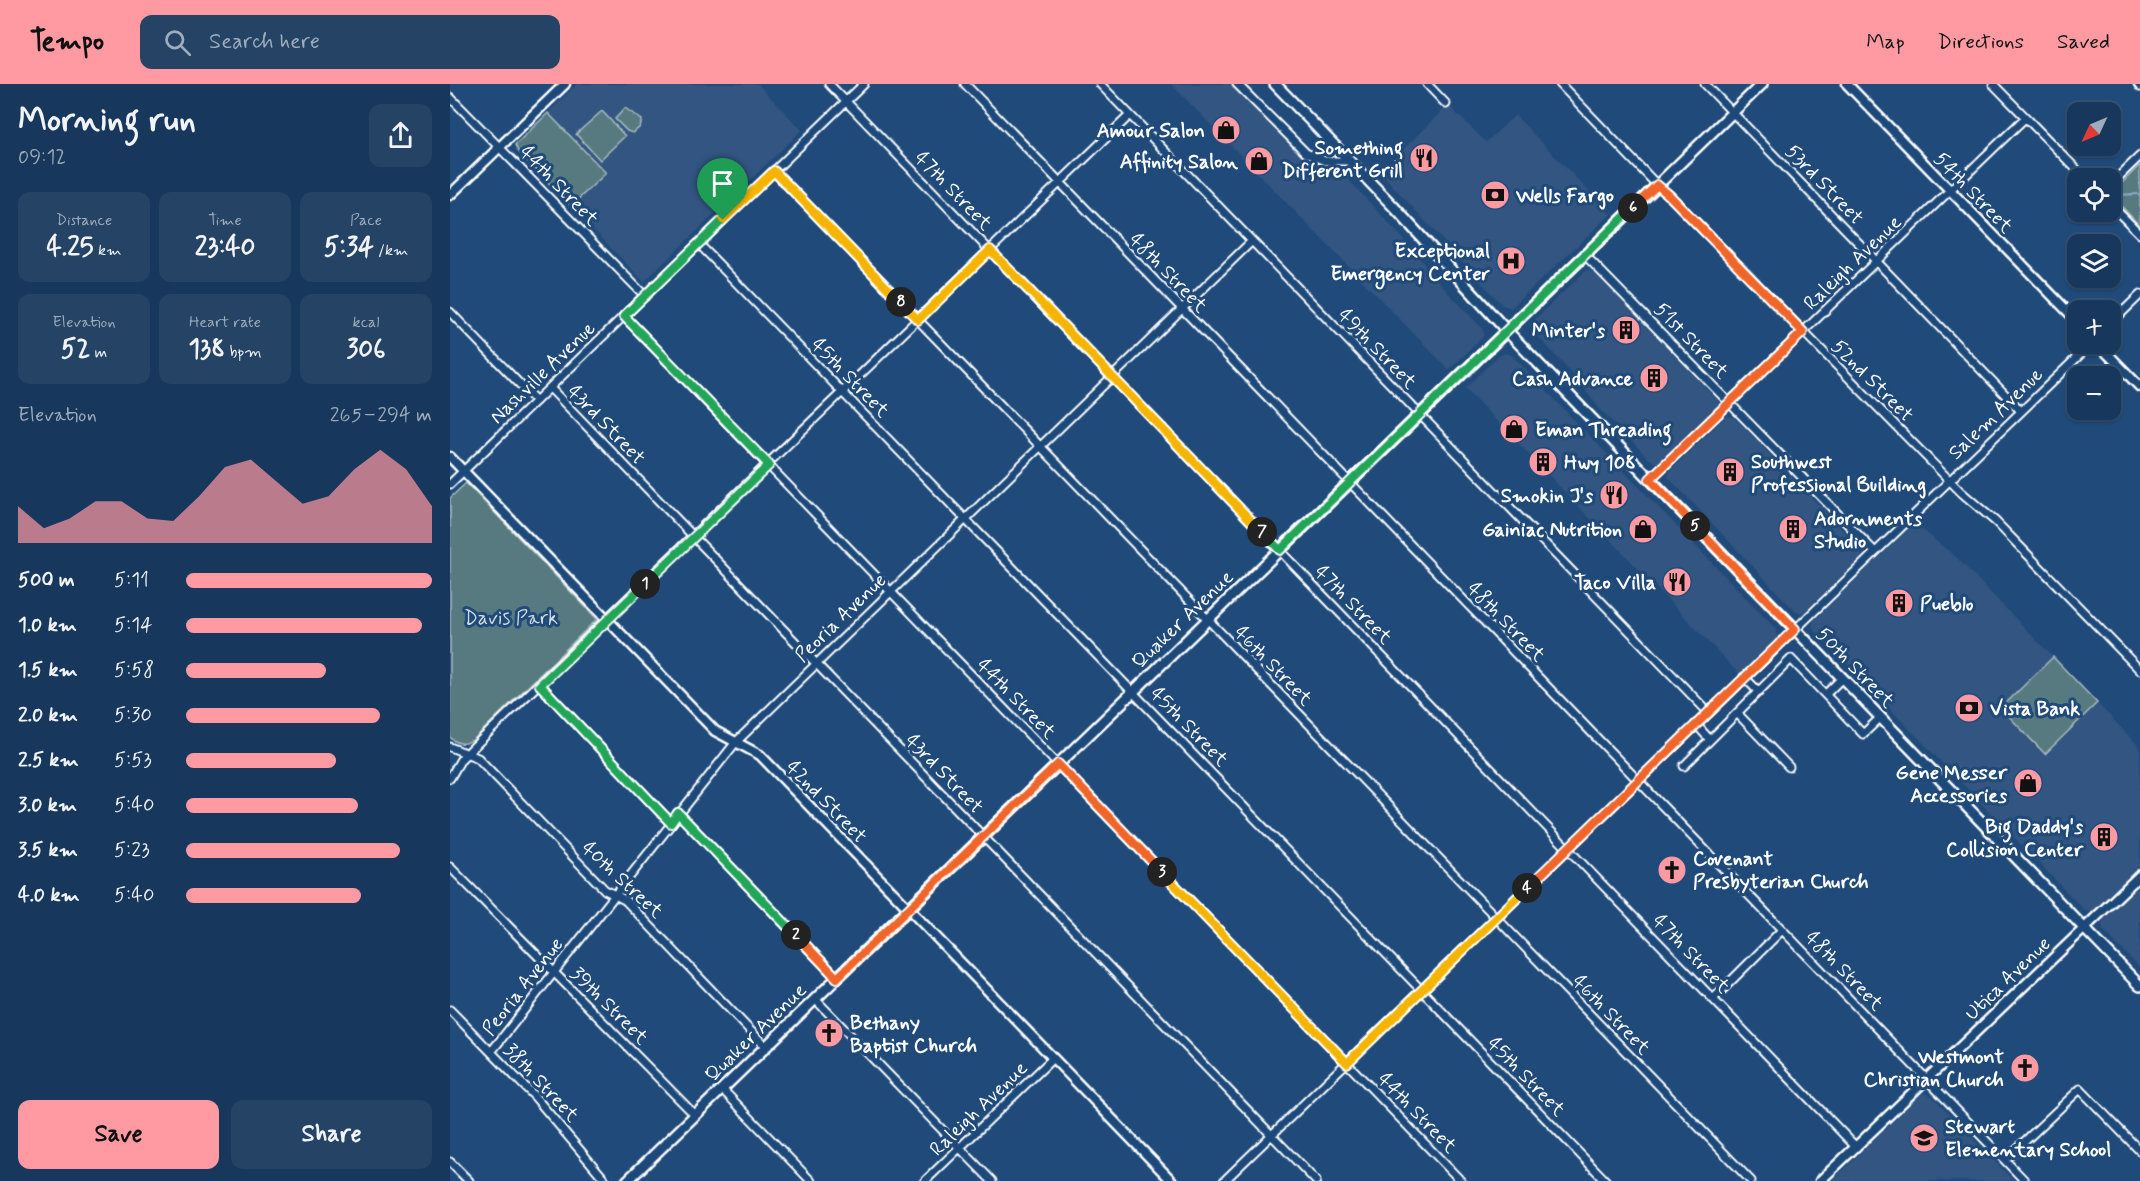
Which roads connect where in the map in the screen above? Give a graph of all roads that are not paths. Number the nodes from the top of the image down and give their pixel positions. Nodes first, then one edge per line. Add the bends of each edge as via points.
1 (565, 84) edge
2 (829, 84) edge
3 (864, 84) edge
4 (965, 84) edge
5 (1100, 84) edge
6 (1237, 84) edge
7 (1275, 84) edge
8 (1427, 84) edge
9 (1560, 84) edge
10 (1706, 84) edge
11 (1762, 84) edge
12 (1847, 84) edge
13 (1993, 84) edge
14 (450, 97) edge
15 (846, 102) junction
16 (1446, 104) dead end
17 (1733, 112) junction
18 (1130, 115) junction
19 (2025, 118) junction
20 (500, 147) junction
21 (2140, 156) edge
22 (1350, 161) junction
23 (2075, 168) edge
24 (774, 171) junction
25 (2121, 174) edge
26 (1060, 183) junction
27 (1657, 185) junction
28 (1950, 190) junction
29 (450, 195) edge
30 (2121, 215) edge
31 (2140, 234) edge
32 (1252, 241) junction
33 (699, 244) junction
34 (990, 250) junction
35 (1585, 255) junction
36 (1877, 261) junction
37 (2140, 295) edge
38 (645, 296) junction
39 (1183, 309) junction
40 (2067, 311) edge
41 (450, 312) edge
42 (2121, 313) edge
43 (624, 316) junction
44 (918, 320) junction
45 (1506, 330) junction
46 (1803, 332) junction
47 (2081, 354) edge
48 (2108, 354) edge
49 (1113, 377) junction
50 (2140, 387) edge
51 (550, 388) junction
52 (843, 393) junction
53 (536, 401) junction
54 (1730, 403) junction
55 (2021, 411) junction
56 (1420, 414) junction
57 (1041, 447) junction
58 (450, 457) edge
59 (769, 465) junction
60 (464, 471) junction
61 (1650, 479) junction
62 (1949, 480) junction
63 (1349, 482) junction
64 (450, 484) edge
65 (966, 519) junction
66 (694, 537) junction
67 (1280, 550) junction
68 (1875, 552) junction
69 (891, 591) junction
70 (1208, 619) junction
71 (608, 620) junction
72 (1795, 629) junction
73 (816, 664) junction
74 (2140, 670) edge
75 (1744, 677) junction
76 (1842, 678) junction
77 (540, 685) junction
78 (1133, 692) junction
79 (1759, 692) junction
80 (1826, 694) junction
81 (1708, 712) junction
82 (1737, 713) junction
83 (1880, 718) junction
84 (1696, 724) junction
85 (1710, 740) junction
86 (736, 742) junction
87 (450, 747) edge
88 (468, 753) junction
89 (1058, 764) junction
90 (1684, 766) dead end
91 (1789, 767) dead end
92 (450, 778) edge
93 (1638, 780) junction
94 (678, 813) junction
95 (671, 823) junction
96 (983, 836) junction
97 (1568, 848) junction
98 (450, 867) edge
99 (2140, 875) edge
100 (615, 895) junction
101 (908, 909) junction
102 (1497, 918) junction
103 (2084, 928) junction
104 (1782, 930) junction
105 (554, 972) junction
106 (837, 978) junction
107 (2140, 986) edge
108 (1422, 990) junction
109 (815, 999) junction
110 (1713, 999) junction
111 (450, 1010) edge
112 (766, 1047) junction
113 (491, 1053) junction
114 (1053, 1058) junction
115 (1347, 1063) junction
116 (1926, 1079) junction
117 (722, 1089) junction
118 (695, 1115) junction
119 (1272, 1135) junction
120 (1856, 1147) junction
121 (960, 1148) junction
122 (2140, 1151) edge
123 (2005, 1160) junction
124 (450, 1162) edge
125 (469, 1181) edge
126 (606, 1181) edge
127 (627, 1181) edge
128 (811, 1181) edge
129 (925, 1181) edge
130 (992, 1181) edge
131 (1172, 1181) edge
132 (1224, 1181) edge
133 (1316, 1181) edge
134 (1461, 1181) edge
135 (1606, 1181) edge
136 (1751, 1181) edge
137 (1820, 1181) edge
138 (2025, 1181) edge

1 - 20 street
2 - 15 street, 47th Street
3 - 15 street, Nashville Avenue
4 - 26 street, 48th Street
5 - 18 street, 49th Street
6 - 22 street via 1306,153 1325,161
7 - 22 main road, 50th Street
8 - 16 street
9 - 27 street, 52nd Street
10 - 17 street, 53rd Street
11 - 17 main road, Quaker Avenue
12 - 28 street, 54th Street
13 - 19 street
14 - 20 street, 44th Street
15 - 24 street, Nashville Avenue
15 - 34 street, 47th Street
17 - 27 main road, Quaker Avenue
17 - 36 street, 53rd Street
18 - 26 street
18 - 32 street, 49th Street
19 - 23 street
19 - 28 street, Raleigh Avenue
20 - 29 street
20 - 38 street, 44th Street
21 - 25 street
22 - 45 main road, 50th Street
24 - 33 street, Nashville Avenue
24 - 44 street, 46th Street
26 - 34 street
26 - 39 street, 48th Street
27 - 35 main road, Quaker Avenue
27 - 46 street, 52nd Street
28 - 36 street, Raleigh Avenue
28 - 40 street, 54th Street
30 - 31 street
32 - 39 street, Peoria Avenue
32 - 56 street, 49th Street
33 - 38 street, Nashville Avenue
33 - 52 street, 45th Street
34 - 44 street
34 - 49 street, 47th Street
35 - 45 main road, Quaker Avenue
35 - 54 street, 51st Street
36 - 46 street, Raleigh Avenue
36 - 55 street, 53rd Street
37 - 42 street
38 - 43 street, Nashville Avenue
39 - 49 street, Peoria Avenue
39 - 63 street, 48th Street
41 - 53 street, 43rd Street
43 - 51 street, Nashville Avenue
43 - 59 street, 44th Street
44 - 52 street
44 - 57 street, 46th Street
45 - 56 main road, Quaker Avenue
45 - 61 main road, 50th Street
46 - 54 street, Raleigh Avenue
46 - 62 street, 52nd Street
47 - 55 street, Salem Avenue
48 - 50 street
49 - 57 street, Peoria Avenue
49 - 67 street, 47th Street
51 - 53 street, Nashville Avenue
51 - 66 street, 43rd Street
52 - 59 street
52 - 65 street, 45th Street
53 - 60 street, Nashville Avenue
54 - 61 street, Raleigh Avenue
54 - 68 street, 51st Street
55 - 62 street, Salem Avenue
56 - 63 main road, Quaker Avenue
56 - 81 street, 49th Street
57 - 65 street, Peoria Avenue
57 - 70 street, 46th Street
58 - 60 street, 42nd Street
59 - 66 street
59 - 69 street, 44th Street
60 - 64 street, Nashville Avenue
60 - 71 street, 42nd Street
61 - 72 main road, 50th Street
62 - 68 street, Salem Avenue
62 - 74 street, 52nd Street via 1998,524
63 - 67 main road, Quaker Avenue
63 - 93 street, 48th Street
65 - 69 street, Peoria Avenue
65 - 78 street, 45th Street
66 - 71 street
66 - 73 street, 43rd Street
67 - 70 main road, Quaker Avenue
67 - 97 street, 47th Street
68 - 72 street, Salem Avenue
69 - 73 street, Peoria Avenue
69 - 89 street, 44th Street
70 - 78 main road, Quaker Avenue
70 - 102 street, 46th Street
71 - 77 street
71 - 86 street, 42nd Street via 715,731
72 - 75 street, Salem Avenue
72 - 76 main road, 50th Street
73 - 86 street, Peoria Avenue
73 - 96 street, 43rd Street
75 - 79 street
75 - 81 street, Salem Avenue
76 - 80 street
76 - 83 main road, 50th Street
77 - 88 street
77 - 95 street
78 - 89 main road, Quaker Avenue
78 - 108 street, 45th Street
79 - 80 street via 1791,659
79 - 82 street
80 - 83 street via 1863,734
81 - 84 street, Salem Avenue
82 - 85 street
82 - 91 street
83 - 103 main road, 50th Street
84 - 85 street
84 - 93 street, Salem Avenue
85 - 90 street
86 - 94 street, Peoria Avenue
86 - 101 street, 42nd Street via 760,755
87 - 88 street, 40th Street
88 - 92 street
88 - 100 street, 40th Street via 478,758 605,890
89 - 96 main road, Quaker Avenue
89 - 115 street, 44th Street
93 - 97 street, Salem Avenue
93 - 104 street, 48th Street
94 - 95 street, Peoria Avenue
94 - 106 street
95 - 100 street, Peoria Avenue
96 - 101 main road, Quaker Avenue
96 - 119 street, 43rd Street
97 - 102 street, Salem Avenue
97 - 110 street, 47th Street
98 - 105 street, 39th Street
99 - 103 street, Utica Avenue
100 - 105 street, Peoria Avenue
100 - 112 street, 40th Street via 625,900
101 - 106 main road, Quaker Avenue
101 - 114 street, 42nd Street
102 - 108 street, Salem Avenue
102 - 136 street, 46th Street
103 - 107 main road, 50th Street
103 - 116 street, Utica Avenue
104 - 110 street
104 - 116 street, 48th Street
105 - 113 street, Peoria Avenue
105 - 118 street, 39th Street
106 - 109 main road, Quaker Avenue
108 - 115 street, Salem Avenue
108 - 135 street, 45th Street
109 - 112 main road, Quaker Avenue
109 - 121 street
110 - 120 street, 47th Street
111 - 113 street, 38th Street
112 - 117 main road, Quaker Avenue
113 - 126 street, 38th Street via 535,1097
114 - 121 street, Raleigh Avenue
114 - 131 street, 42nd Street
115 - 119 street, Salem Avenue
115 - 134 street, 44th Street
116 - 120 street, Utica Avenue
116 - 123 street, 48th Street
117 - 118 main road, Quaker Avenue
117 - 128 street
118 - 127 main road, Quaker Avenue
119 - 132 street, Salem Avenue
119 - 133 street, 43rd Street
120 - 137 street, Utica Avenue
121 - 129 street, Raleigh Avenue
121 - 130 street
122 - 123 street via 2080,1089
123 - 138 street, 48th Street
124 - 125 street

